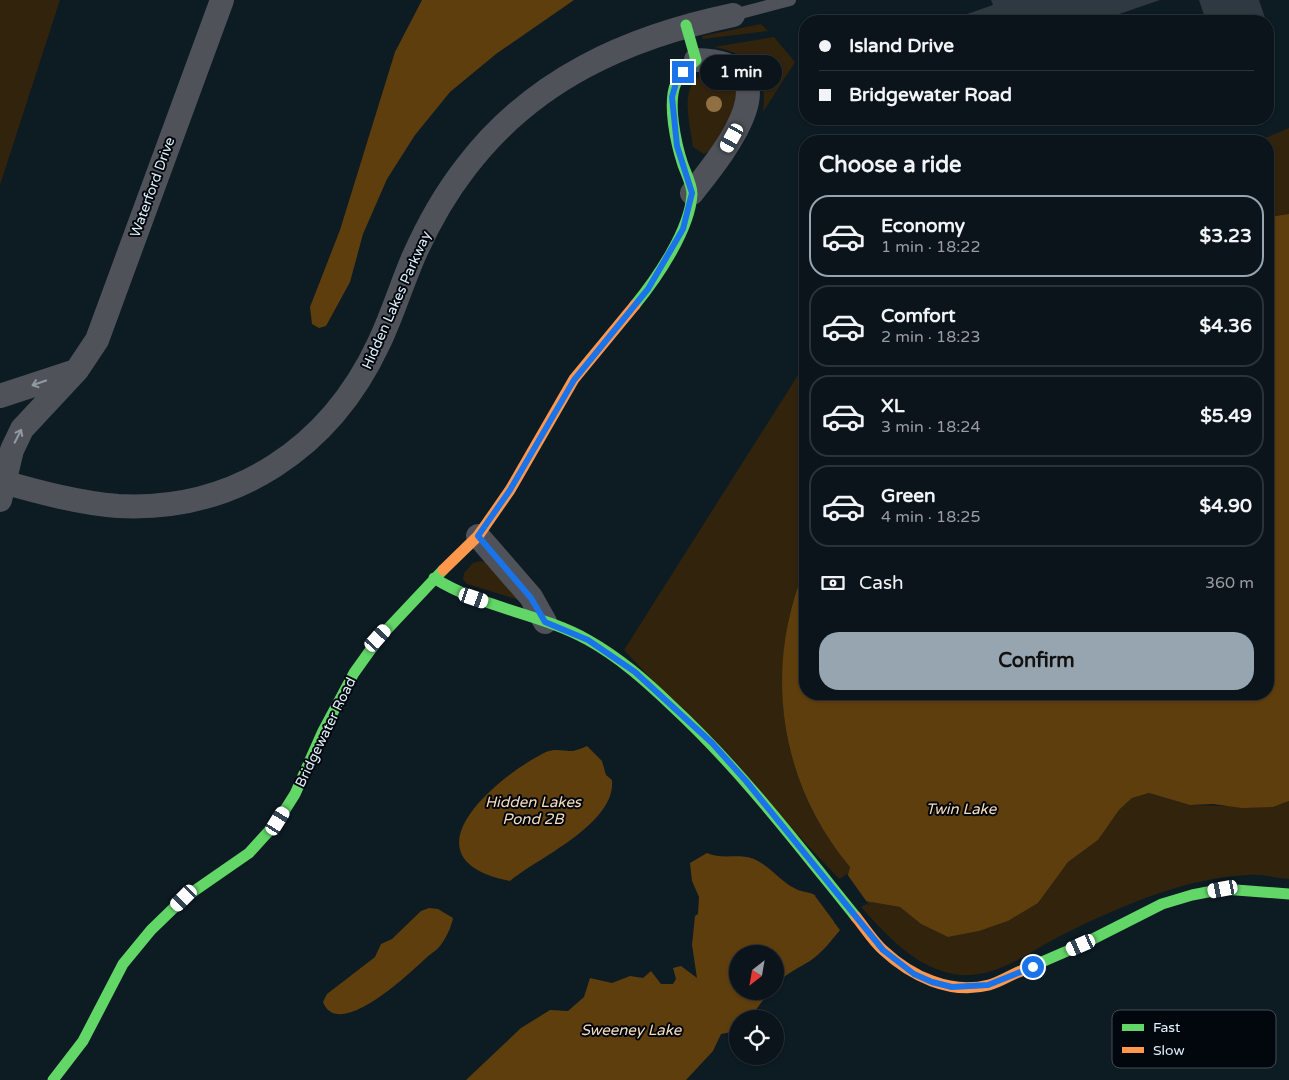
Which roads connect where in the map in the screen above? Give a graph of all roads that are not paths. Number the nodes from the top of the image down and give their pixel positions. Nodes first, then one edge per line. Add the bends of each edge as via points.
1 (222, 0) edge
2 (785, 1) edge
3 (733, 15) joint
4 (686, 25) junction
5 (696, 60) junction
6 (692, 193) junction
7 (77, 370) junction
8 (0, 396) edge
9 (1, 488) edge
10 (478, 536) junction
11 (434, 578) junction
12 (545, 622) junction
13 (1289, 894) edge
14 (53, 1080) edge

1 - 7 street, Waterford Drive via 97,340
2 - 3 lane
3 - 4 street, Hidden Lakes Parkway
4 - 5 street
4 - 9 street, Hidden Lakes Parkway via 633,43 563,78 522,109 483,147 451,188 430,224 380,342 356,386 328,421 291,457 262,476 174,504 116,506
5 - 6 street via 683,72 672,97 677,146
5 - 6 street, Bridgewater Road via 729,65 741,74 748,88 748,106 724,153
6 - 10 street, Bridgewater Road via 683,229 664,264 643,296 574,380 510,490
7 -> 8 street
9 -> 7 street, Waterford Drive via 22,429
10 - 11 street, Bridgewater Road
10 - 12 street via 531,598
11 - 12 street via 456,592
11 - 14 street, Bridgewater Road via 378,638 354,673 322,731 295,794 278,821 249,853 184,898 151,930 123,964 83,1041
12 - 13 street via 588,640 635,672 712,743 883,950 914,974 932,982 952,987 988,985 1081,945 1162,904 1223,889

